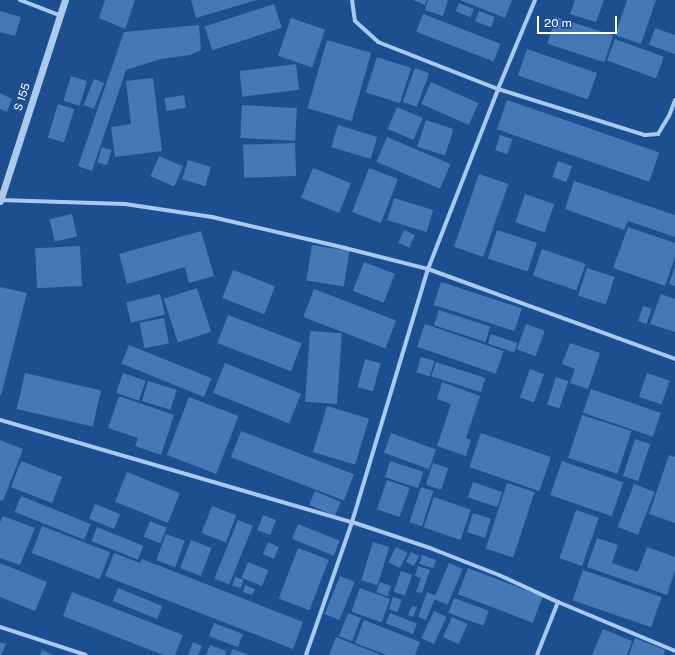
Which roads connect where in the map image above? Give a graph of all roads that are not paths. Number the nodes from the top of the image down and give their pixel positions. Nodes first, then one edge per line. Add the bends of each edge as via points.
1 (20, 0) edge
2 (65, 0) edge
3 (352, 0) edge
4 (536, 0) edge
5 (59, 14) junction
6 (498, 89) junction
7 (675, 100) edge
8 (0, 200) edge
9 (428, 269) junction
10 (675, 359) edge
11 (0, 420) edge
12 (352, 522) junction
13 (558, 602) junction
14 (0, 627) edge
15 (675, 651) edge
16 (86, 655) edge
17 (306, 655) edge
18 (537, 655) edge

1 - 5 street
2 - 5 street, S 155
3 - 6 street via 356,21 378,42
4 - 6 street
5 - 8 street, S 155
6 - 7 street via 645,135 658,134
6 - 9 street
8 - 9 street via 125,204 212,217
9 - 10 street
9 - 12 street
11 - 12 street
12 - 13 street via 471,564
12 - 17 street
13 - 15 street
13 - 18 street
14 - 16 street

